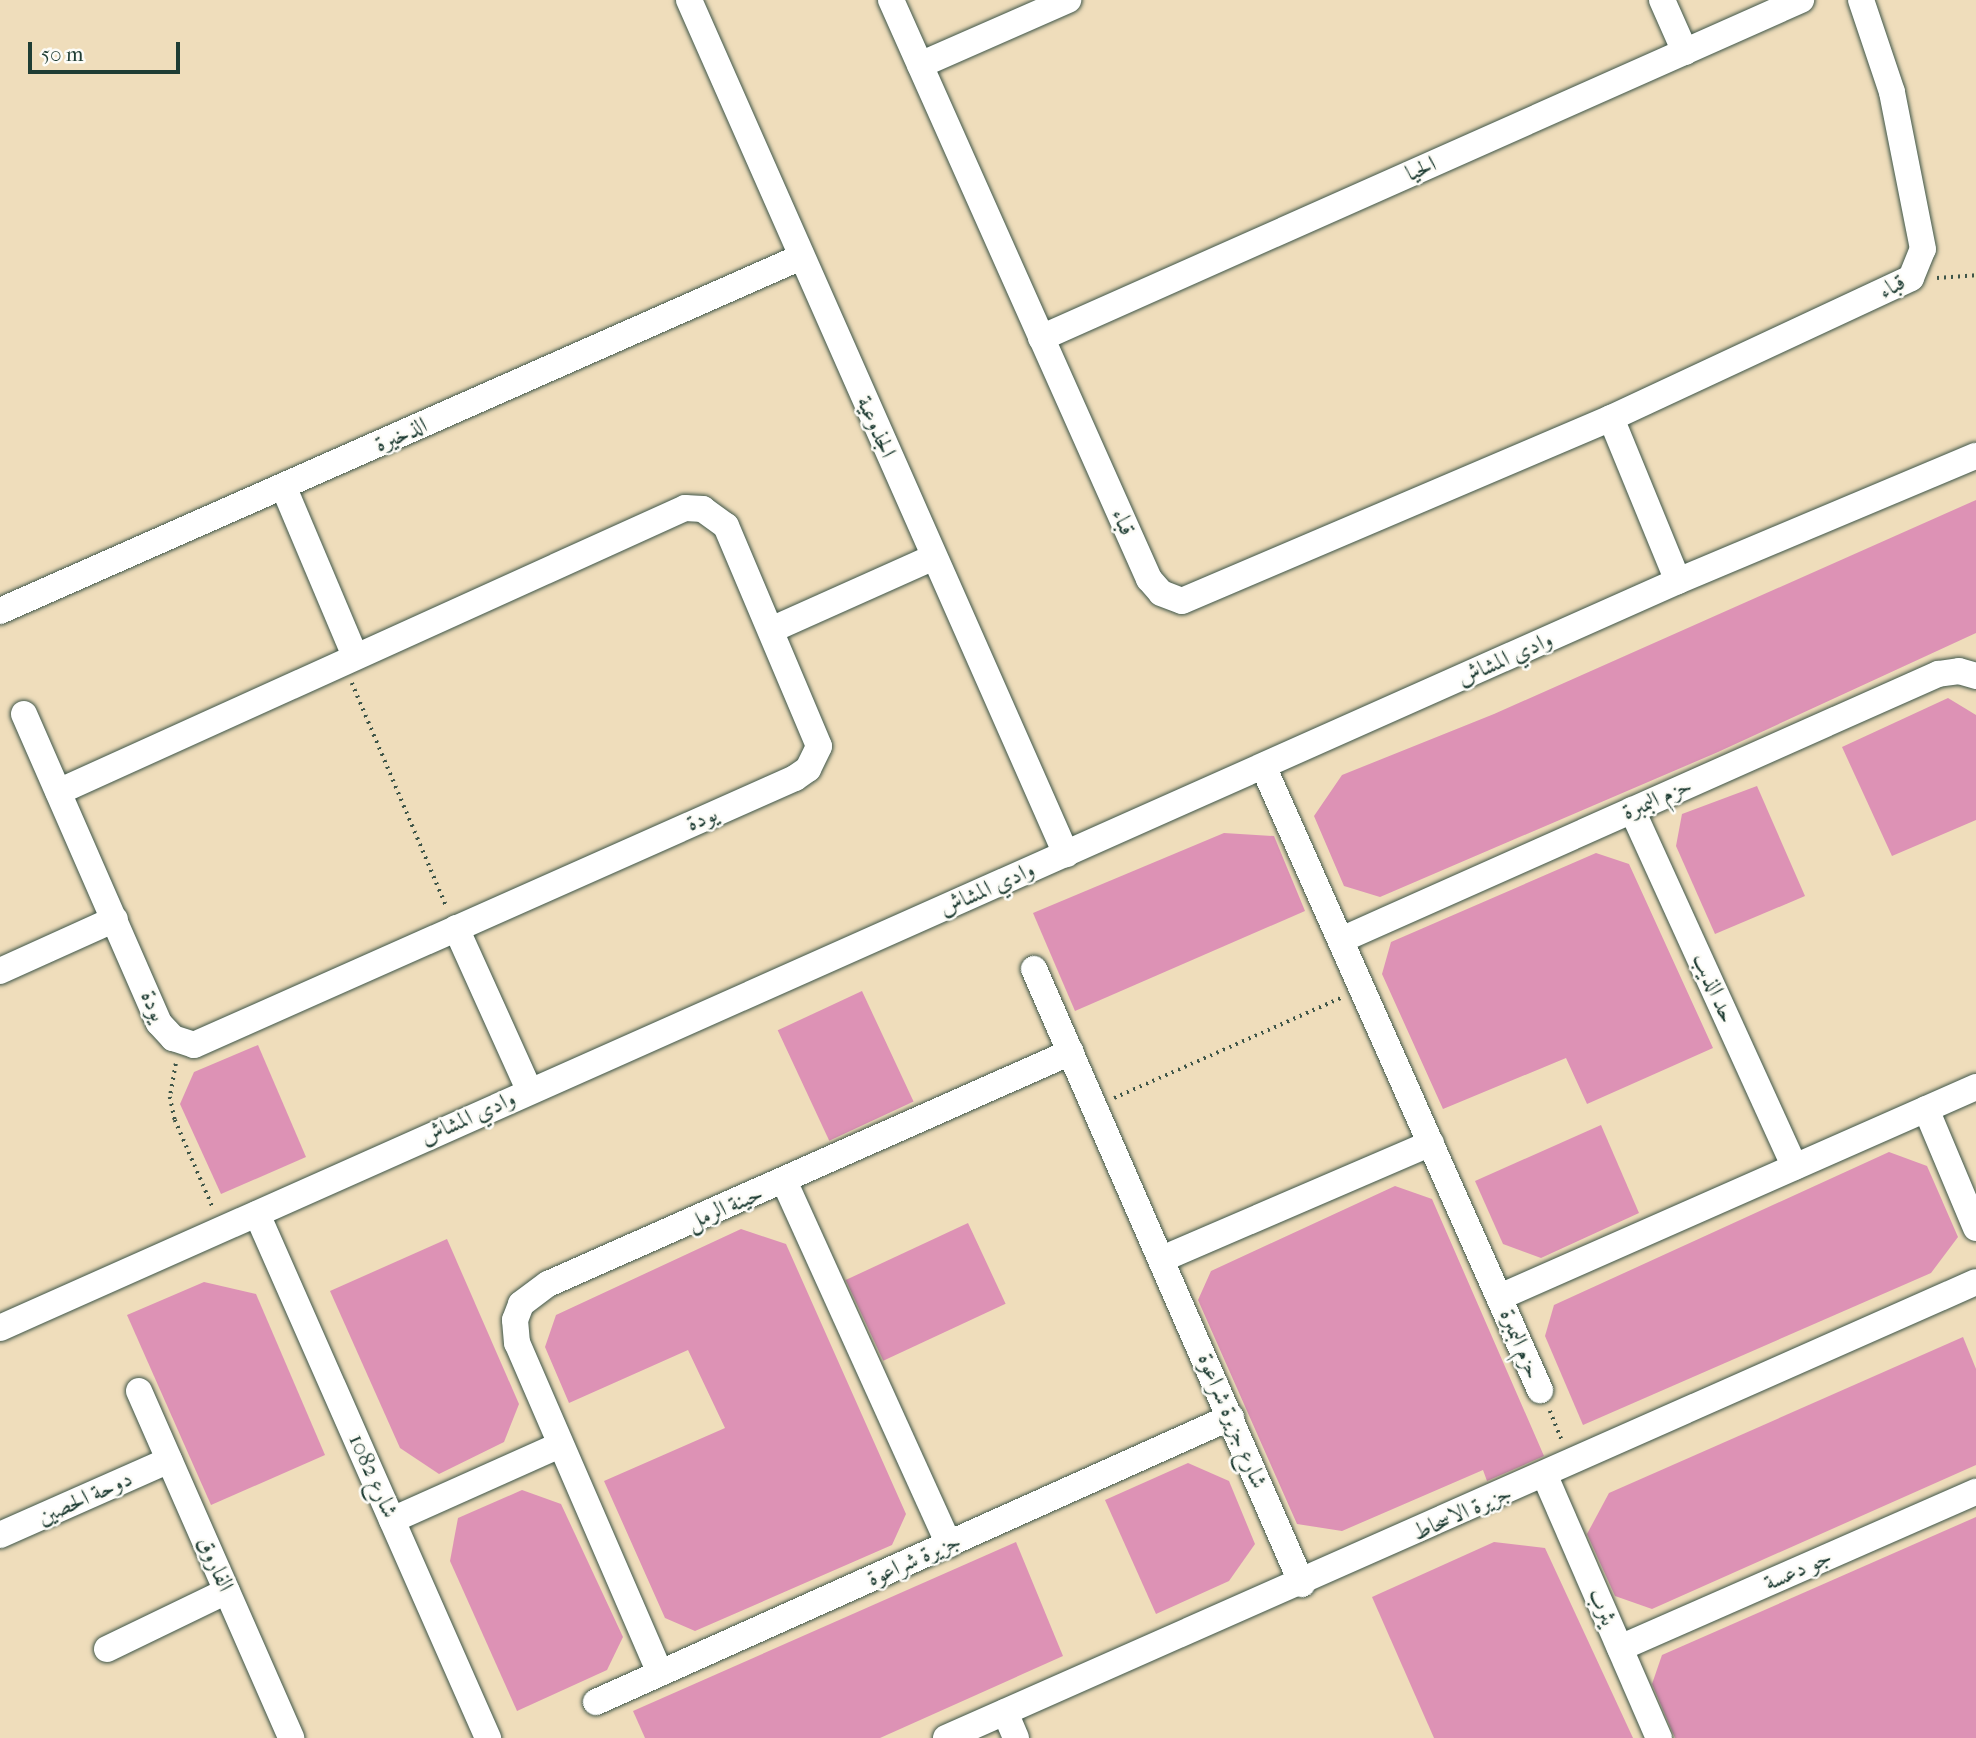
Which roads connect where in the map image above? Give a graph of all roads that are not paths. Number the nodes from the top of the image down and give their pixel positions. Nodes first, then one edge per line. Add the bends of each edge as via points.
1 (690, 0) edge
2 (891, 0) edge
3 (1068, 0) edge
4 (1801, 0) edge
5 (1861, 0) edge
6 (1666, 1) edge
7 (1685, 52) junction
8 (920, 65) junction
9 (801, 257) junction
10 (1041, 338) junction
11 (1611, 418) junction
12 (1976, 456) edge
13 (284, 488) junction
14 (934, 557) junction
15 (1678, 581) junction
16 (0, 611) edge
17 (773, 629) junction
18 (349, 659) junction
19 (1976, 676) edge
20 (24, 714) dead end
21 (1264, 766) junction
22 (58, 792) junction
23 (1632, 810) junction
24 (1066, 853) junction
25 (115, 919) junction
26 (456, 928) junction
27 (1341, 940) junction
28 (1034, 969) dead end
29 (0, 971) edge
30 (1071, 1052) junction
31 (1976, 1087) edge
32 (529, 1090) junction
33 (1926, 1109) junction
34 (1431, 1143) junction
35 (1795, 1167) junction
36 (785, 1182) junction
37 (257, 1214) junction
38 (1976, 1228) edge
39 (1162, 1259) junction
40 (1976, 1282) edge
41 (1500, 1297) junction
42 (0, 1328) edge
43 (1540, 1390) road end
44 (139, 1391) dead end
45 (1231, 1417) junction
46 (560, 1445) junction
47 (169, 1460) junction
48 (1545, 1476) junction
49 (1976, 1492) edge
50 (392, 1520) junction
51 (0, 1535) edge
52 (949, 1544) junction
53 (1302, 1584) junction
54 (227, 1591) junction
55 (1620, 1648) junction
56 (107, 1649) dead end
57 (660, 1673) junction
58 (596, 1702) dead end
59 (1005, 1712) junction
60 (291, 1738) edge
61 (488, 1738) edge
62 (946, 1738) edge
63 (1016, 1738) edge
64 (1659, 1738) edge

1 - 9 street, الجذوعية
2 - 8 street, قباء
3 - 8 street
4 - 7 street, الحيا
5 - 11 street, قباء via 1898,119 1923,249 1917,269 1903,284
6 - 7 street
7 - 10 street, الحيا
8 - 10 street, قباء
9 - 13 street, الذخيرة
9 - 14 street, الجذوعية
10 - 11 street, قباء via 1149,579 1161,593 1182,601
11 - 15 street
12 - 15 street, وادي المشاش
13 - 16 street, الذخيرة
13 - 18 street
14 - 17 street
14 - 24 street, الجذوعية
15 - 21 street, وادي المشاش
17 - 18 street, يودة via 726,526 703,509 685,508
17 - 26 street, يودة via 815,729 819,746 808,769
18 - 22 street, يودة
19 - 23 street, حزم البمبرة via 1959,671 1938,674
20 - 22 street, يودة
21 - 24 street, وادي المشاش
21 - 27 street, حزم البمبرة
22 - 25 street, يودة
23 - 27 street, حزم البمبرة
23 - 35 street, حد الذيب
24 - 32 street, وادي المشاش
25 - 26 street, يودة via 159,1023 183,1042 207,1042
25 - 29 street
26 - 32 street
27 - 34 street, حزم البمبرة
28 - 30 street, شارع جزيرة شراعوة
30 - 36 street
30 - 39 street, شارع جزيرة شراعوة
31 - 33 street, حزم البمبرة
32 - 37 street, وادي المشاش
33 - 35 street, حزم البمبرة
33 - 38 street
34 - 39 street
34 - 41 street, حزم البمبرة
35 - 41 street, حزم البمبرة
36 - 46 street, حينة الرمل via 548,1284 526,1299 516,1320 517,1343
36 - 52 street, حينة الرمل
37 - 42 street, وادي المشاش
37 - 50 street, شارع 1082
39 - 45 street, شارع جزيرة شراعوة
40 - 48 street, جزيرة الاسحاط
41 - 43 street, حزم البمبرة
44 - 47 street, الفاروق
45 - 52 street, جزيرة شراعوة
45 - 53 street, شارع جزيرة شراعوة
46 - 50 street
46 - 57 street, حينة الرمل
47 - 51 street, دوحة الحصين
47 - 54 street, الفاروق
48 - 53 street, جزيرة الاسحاط
48 - 55 street, يثرب
49 - 55 street, جو دعسة
50 - 61 street, شارع 1082
52 - 57 street, جزيرة شراعوة
53 - 59 street, جزيرة الاسحاط
54 - 56 street
54 - 60 street, الفاروق
55 - 64 street, يثرب
57 - 58 street, جزيرة شراعوة
59 - 62 street, جزيرة الاسحاط
59 - 63 street

